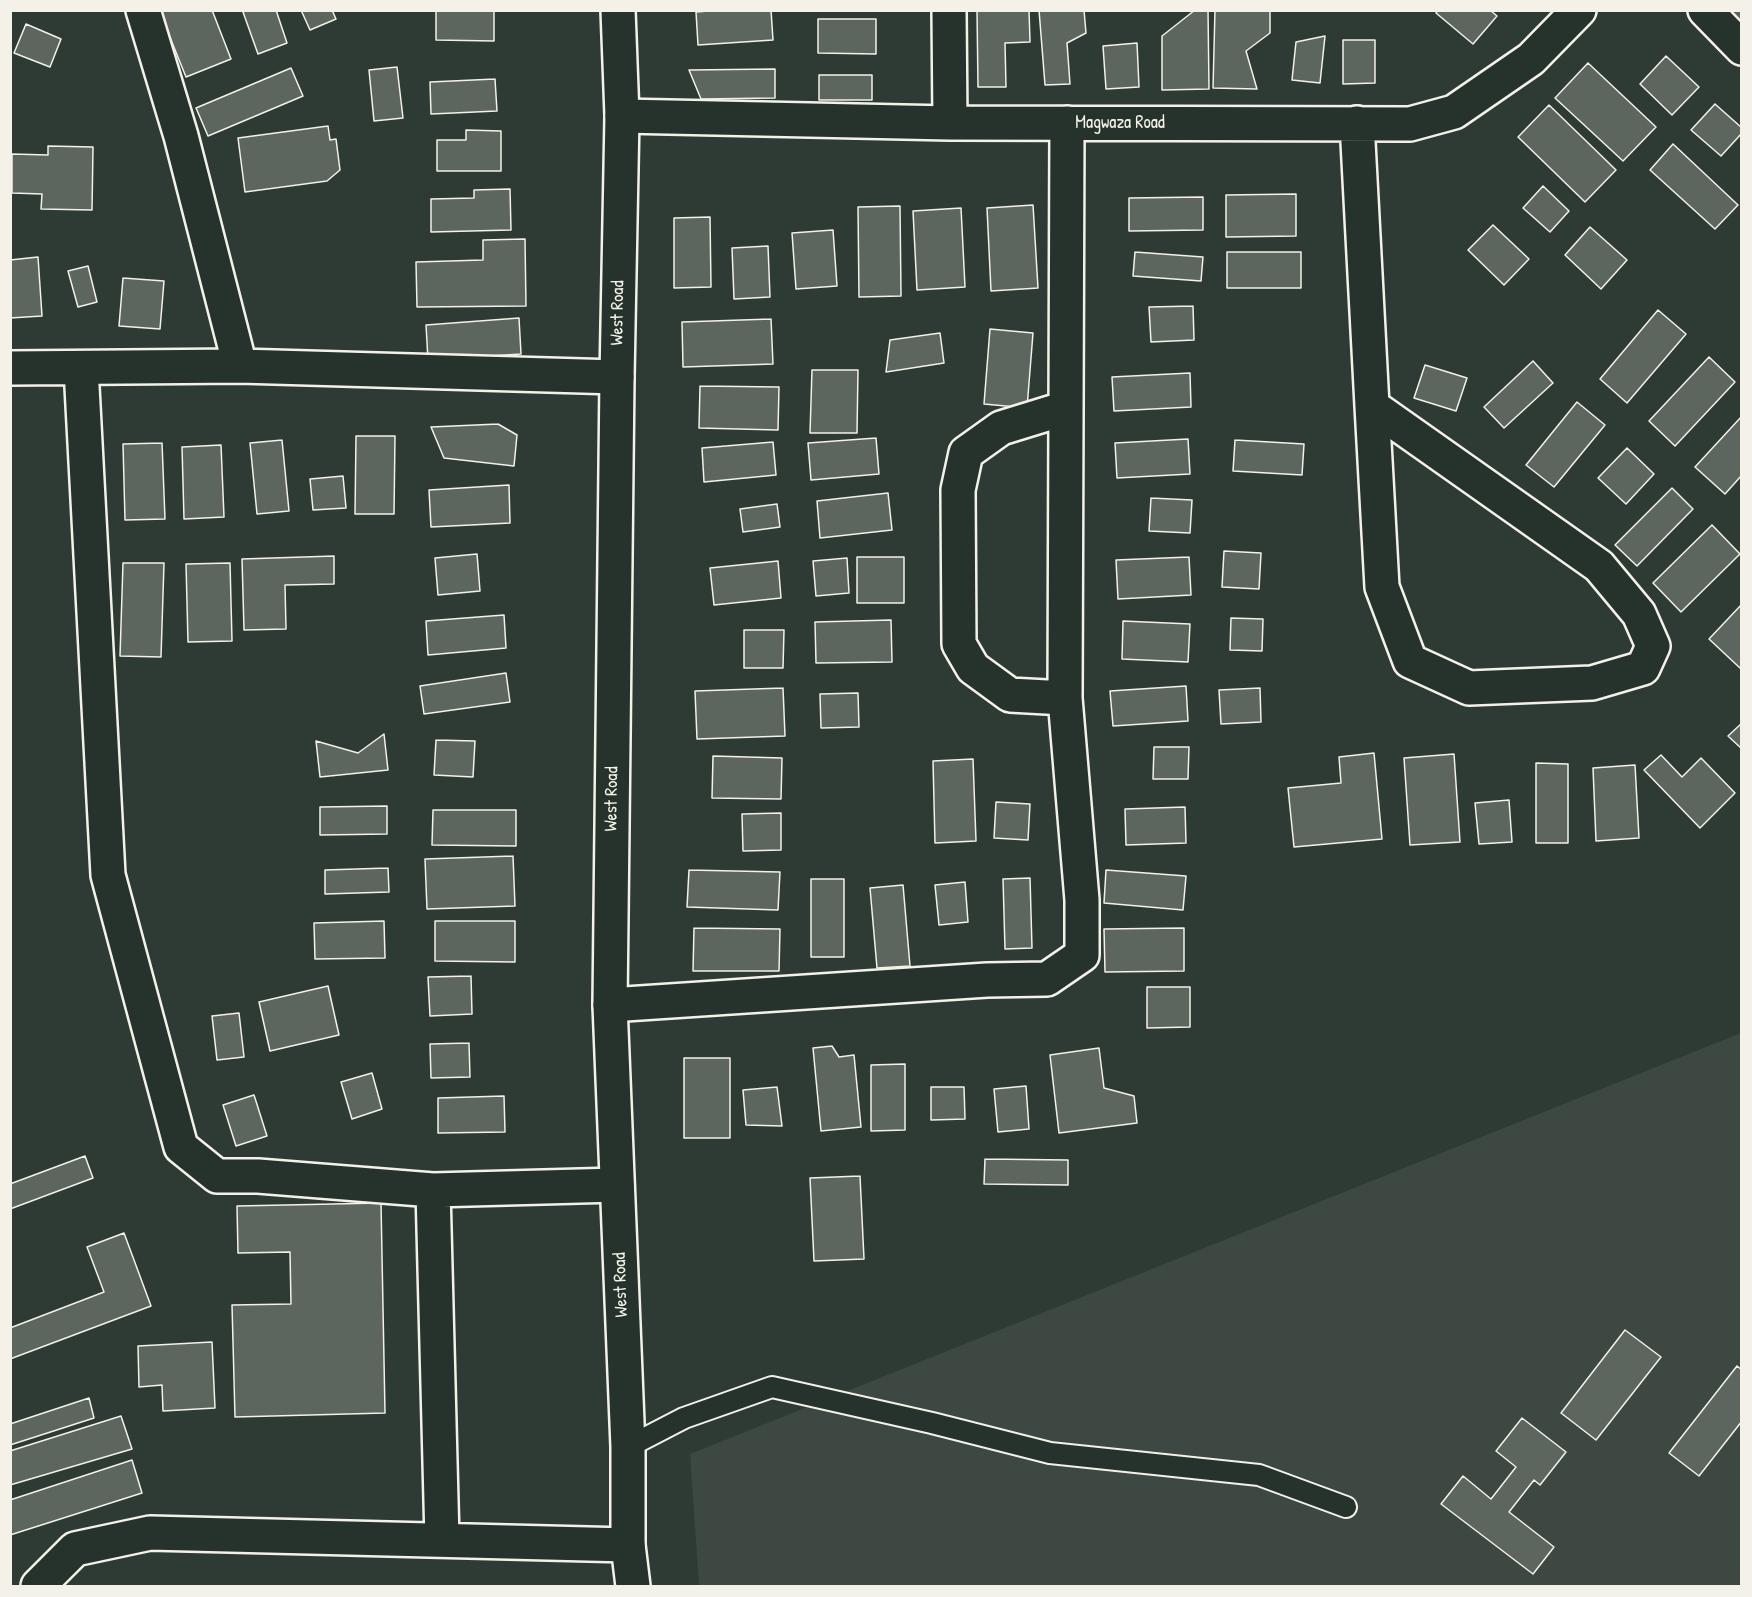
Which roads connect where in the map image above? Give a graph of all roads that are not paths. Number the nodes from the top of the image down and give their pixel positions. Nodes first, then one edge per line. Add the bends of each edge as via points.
1 (143, 10) edge
2 (618, 10) edge
3 (949, 10) edge
4 (1579, 10) edge
5 (1705, 10) edge
6 (1742, 48) edge
7 (622, 116) junction
8 (950, 123) junction
9 (1067, 123) junction
10 (1358, 123) junction
11 (240, 366) junction
12 (10, 368) edge
13 (81, 368) junction
14 (617, 377) junction
15 (1372, 405) junction
16 (1066, 408) junction
17 (1065, 698) junction
18 (610, 1005) junction
19 (617, 1185) junction
20 (433, 1190) junction
21 (628, 1447) junction
22 (1346, 1507) dead end
23 (442, 1540) junction
24 (628, 1545) junction
25 (38, 1587) edge
26 (633, 1587) edge

1 - 11 street via 181,136
2 - 7 street, West Road
3 - 8 street
4 - 10 street, Magwaza Road via 1531,60 1454,112 1410,124
5 - 6 street
7 - 8 street, Magwaza Road
7 - 14 street, West Road
8 - 9 street, Magwaza Road
9 - 10 street, Magwaza Road
9 - 16 street
10 - 15 street
11 - 13 street
11 - 14 street
12 - 13 street
13 - 20 street via 108,875 181,1147 217,1176
14 - 18 street, West Road
15 - 15 street via 1382,587 1410,661 1469,688 1592,683 1643,668 1653,646 1639,614 1599,566
16 - 17 street
16 - 17 street via 1001,428 966,453 958,490 959,644 973,668 1010,695
17 - 18 street via 1082,900 1082,955 1047,979
18 - 19 street, West Road
19 - 20 street
19 - 21 street, West Road
20 - 23 street
21 - 22 lane via 684,1418 772,1387 1050,1453 1259,1475
21 - 24 street, West Road
23 - 24 street
23 - 25 street via 150,1533 75,1549
24 - 26 street, West Road

